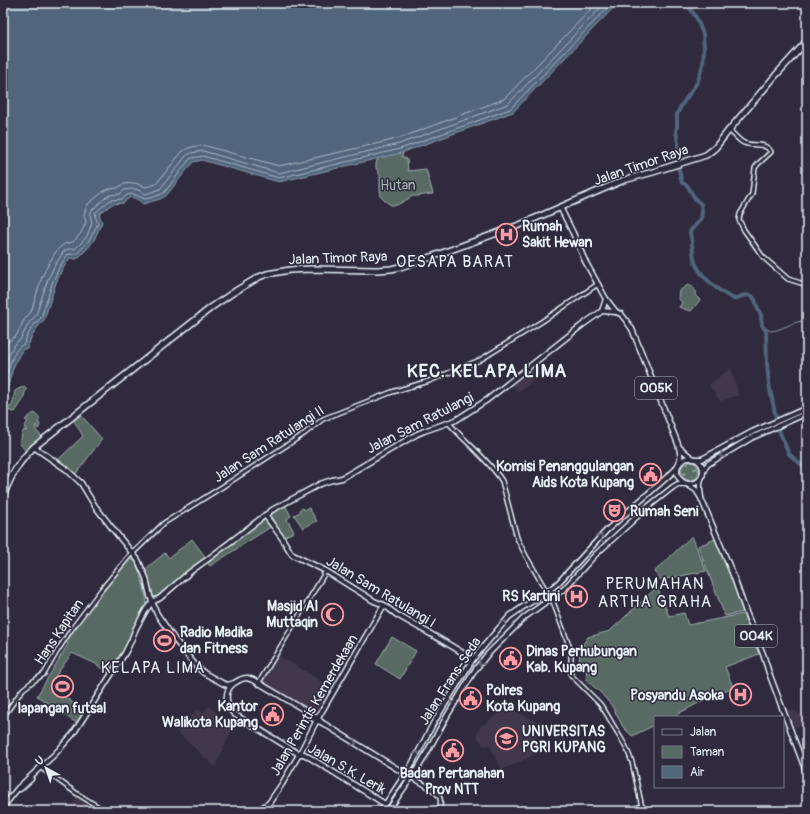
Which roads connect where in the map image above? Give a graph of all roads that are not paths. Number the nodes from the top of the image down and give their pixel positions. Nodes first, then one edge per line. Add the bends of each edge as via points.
1 (807, 41) edge
2 (729, 130) junction
3 (560, 207) junction
4 (598, 284) junction
5 (807, 285) edge
6 (606, 299) junction
7 (602, 311) junction
8 (616, 312) junction
9 (807, 408) edge
10 (804, 413) edge
11 (449, 423) junction
12 (760, 431) junction
13 (34, 447) junction
14 (679, 447) junction
15 (693, 458) junction
16 (679, 465) junction
17 (702, 475) junction
18 (688, 484) junction
19 (3, 496) edge
20 (701, 498) junction
21 (265, 515) junction
22 (610, 527) junction
23 (617, 535) junction
24 (132, 554) junction
25 (326, 571) junction
26 (546, 592) junction
27 (552, 599) junction
28 (153, 605) junction
29 (384, 605) junction
30 (525, 606) junction
31 (530, 613) junction
32 (473, 659) junction
33 (234, 683) junction
34 (259, 684) junction
35 (227, 695) junction
36 (441, 712) junction
37 (447, 716) junction
38 (3, 717) edge
39 (438, 717) junction
40 (444, 720) junction
41 (319, 721) junction
42 (301, 753) junction
43 (41, 768) junction
44 (406, 773) junction
45 (807, 774) edge
46 (411, 777) junction
47 (386, 804) junction
48 (391, 806) junction
49 (3, 809) edge
50 (105, 811) edge
51 (256, 811) edge
52 (381, 811) edge
53 (388, 811) edge
54 (397, 811) edge
55 (438, 811) edge
56 (634, 811) edge

1 - 2 highway, Jalan Timor Raya
2 - 3 highway, Jalan Timor Raya via 710,153 624,180
2 - 5 street via 744,144 765,146 771,152 756,167 752,194 740,214 744,230 766,260 788,279
3 - 4 main road, 005K
3 - 13 highway, Jalan Timor Raya via 522,224 400,267 375,270 290,270 259,277 212,307
4 - 6 main road, 005K
4 - 24 street, Jalan Sam Ratulangi II via 480,360 322,420 164,523
6 - 7 main road
6 - 8 main road, 005K
7 - 8 main road
7 - 11 main road, Jalan Sam Ratulangi via 487,400
8 - 14 main road, 005K via 621,314 632,330
9 - 10 main road
10 - 12 main road
11 - 21 main road, Jalan Sam Ratulangi via 422,431 342,478 320,484
11 - 26 street via 502,481 517,538
12 - 15 main road via 745,436 702,459
12 -> 17 main road via 710,462
13 - 19 highway, Jalan Timor Raya via 17,466
13 - 24 main road via 81,483 95,506
14 - 15 main road, 005K
14 - 16 main road, 005K
15 - 16 main road via 685,459
15 - 17 main road via 701,464
16 - 18 main road via 678,475
16 - 22 main road, Jalan Frans-Seda
17 - 18 main road via 700,480
17 - 20 main road, 004K
18 - 20 main road, 004K
18 - 23 main road, Jalan Frans-Seda via 673,487
20 - 45 main road, 004K
21 - 25 main road, Jalan Sam Ratulangi I via 293,555
21 - 28 main road, Jalan Sam Ratulangi via 190,572
22 - 23 main road
26 -> 22 main road, Jalan Frans-Seda via 558,583
23 - 27 main road, Jalan Frans-Seda
24 - 28 main road via 139,565
24 - 38 street, Hans Kapitan via 101,590 44,674 23,689
25 - 29 main road, Jalan Sam Ratulangi I
25 - 34 street
26 - 30 main road, Jalan Frans-Seda
27 - 31 main road, Jalan Frans-Seda
27 - 56 street via 572,651 571,675 601,707 630,755 642,807 635,808
28 - 33 main road, Jalan S.K. Lerik via 159,617 201,672 228,685
28 - 35 main road, Jalan S.K. Lerik via 156,614 195,668 200,674 226,689
28 - 43 main road via 136,628 128,648 79,728
29 - 32 main road, Jalan Sam Ratulangi I
29 - 41 main road, Jalan Perintis Kemerdekaan
30 - 31 main road
32 -> 30 main road, Jalan Frans-Seda via 504,622
31 -> 37 main road, Jalan Frans-Seda via 481,663
32 - 36 main road, Jalan Frans-Seda
33 - 34 main road, Jalan S.K. Lerik via 247,678
33 - 35 main road
34 - 41 main road, Jalan S.K. Lerik
34 - 42 main road via 246,680 233,686 229,697 231,708
35 - 42 main road, Jalan S.K. Lerik via 227,702 234,714
36 - 37 main road via 443,716
36 - 39 main road, Jalan Frans-Seda
37 - 40 main road, Jalan Frans-Seda
39 - 40 main road
44 -> 39 main road, Jalan Frans-Seda
40 - 46 main road, Jalan Frans-Seda
41 - 42 main road, Jalan Perintis Kemerdekaan
41 -> 44 main road, Jalan S.K. Lerik
42 - 47 main road, Jalan S.K. Lerik
42 - 51 main road, Jalan Perintis Kemerdekaan via 272,799
43 - 49 main road via 18,788
43 - 50 street
44 - 47 main road, Jalan Frans-Seda
46 - 48 main road, Jalan Frans-Seda
46 - 55 street via 432,790 439,798
47 - 52 main road, Jalan Frans-Seda
48 - 53 main road, Jalan Frans-Seda
48 - 54 street

